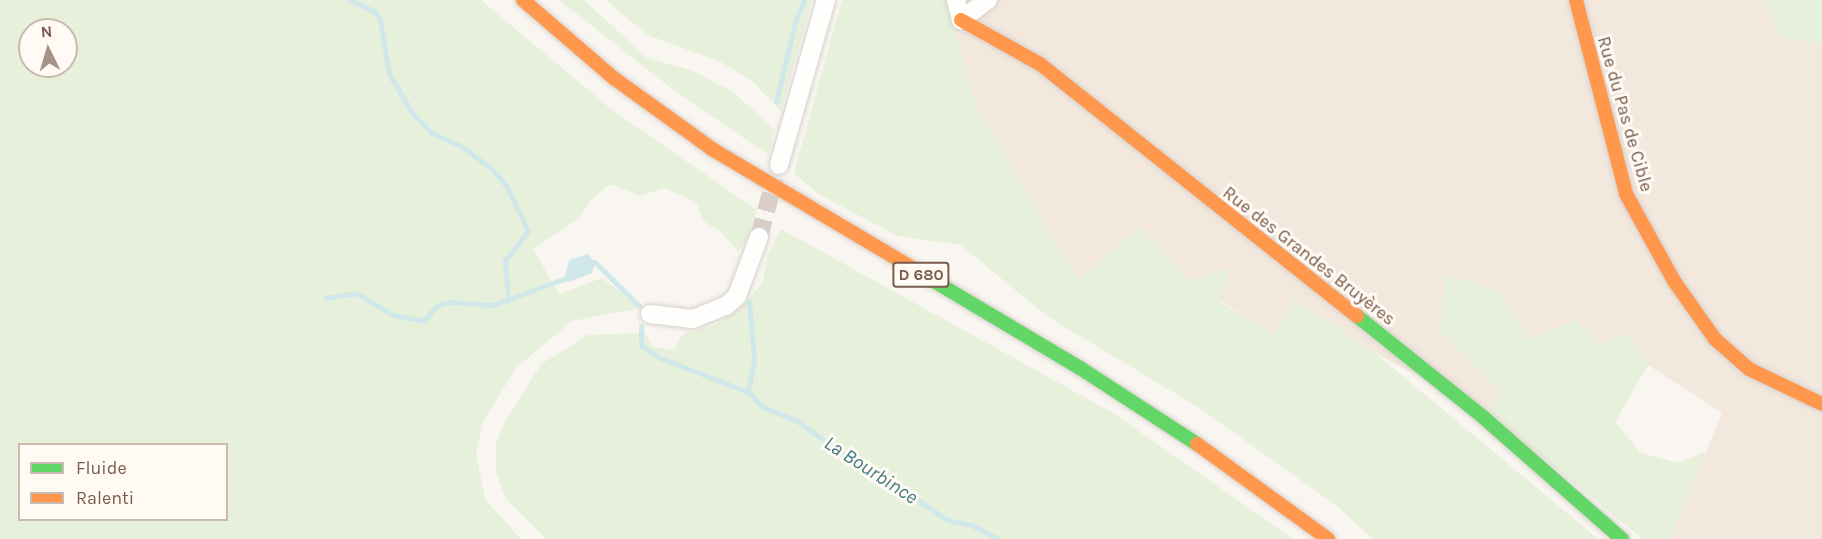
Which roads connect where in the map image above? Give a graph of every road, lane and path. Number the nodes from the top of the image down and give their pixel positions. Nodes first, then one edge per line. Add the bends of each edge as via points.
1 (523, 0) edge
2 (826, 0) edge
3 (956, 0) edge
4 (988, 0) edge
5 (1576, 0) edge
6 (961, 20) junction
7 (779, 165) tunnel mouth
8 (759, 237) tunnel mouth
9 (650, 314) dead end
10 (1822, 404) edge
11 (1328, 539) edge
12 (1622, 539) edge

1 - 11 street, D 680 via 615,79 712,148 1109,386 1250,480
2 - 7 street
3 - 6 street
4 - 6 street
5 - 10 street, Rue du Pas de Cible via 1626,194 1674,281 1715,339 1749,369
6 - 12 street, Rue des Grandes Bruyères via 1040,64 1484,417
8 - 9 street via 736,296 726,306 693,319

